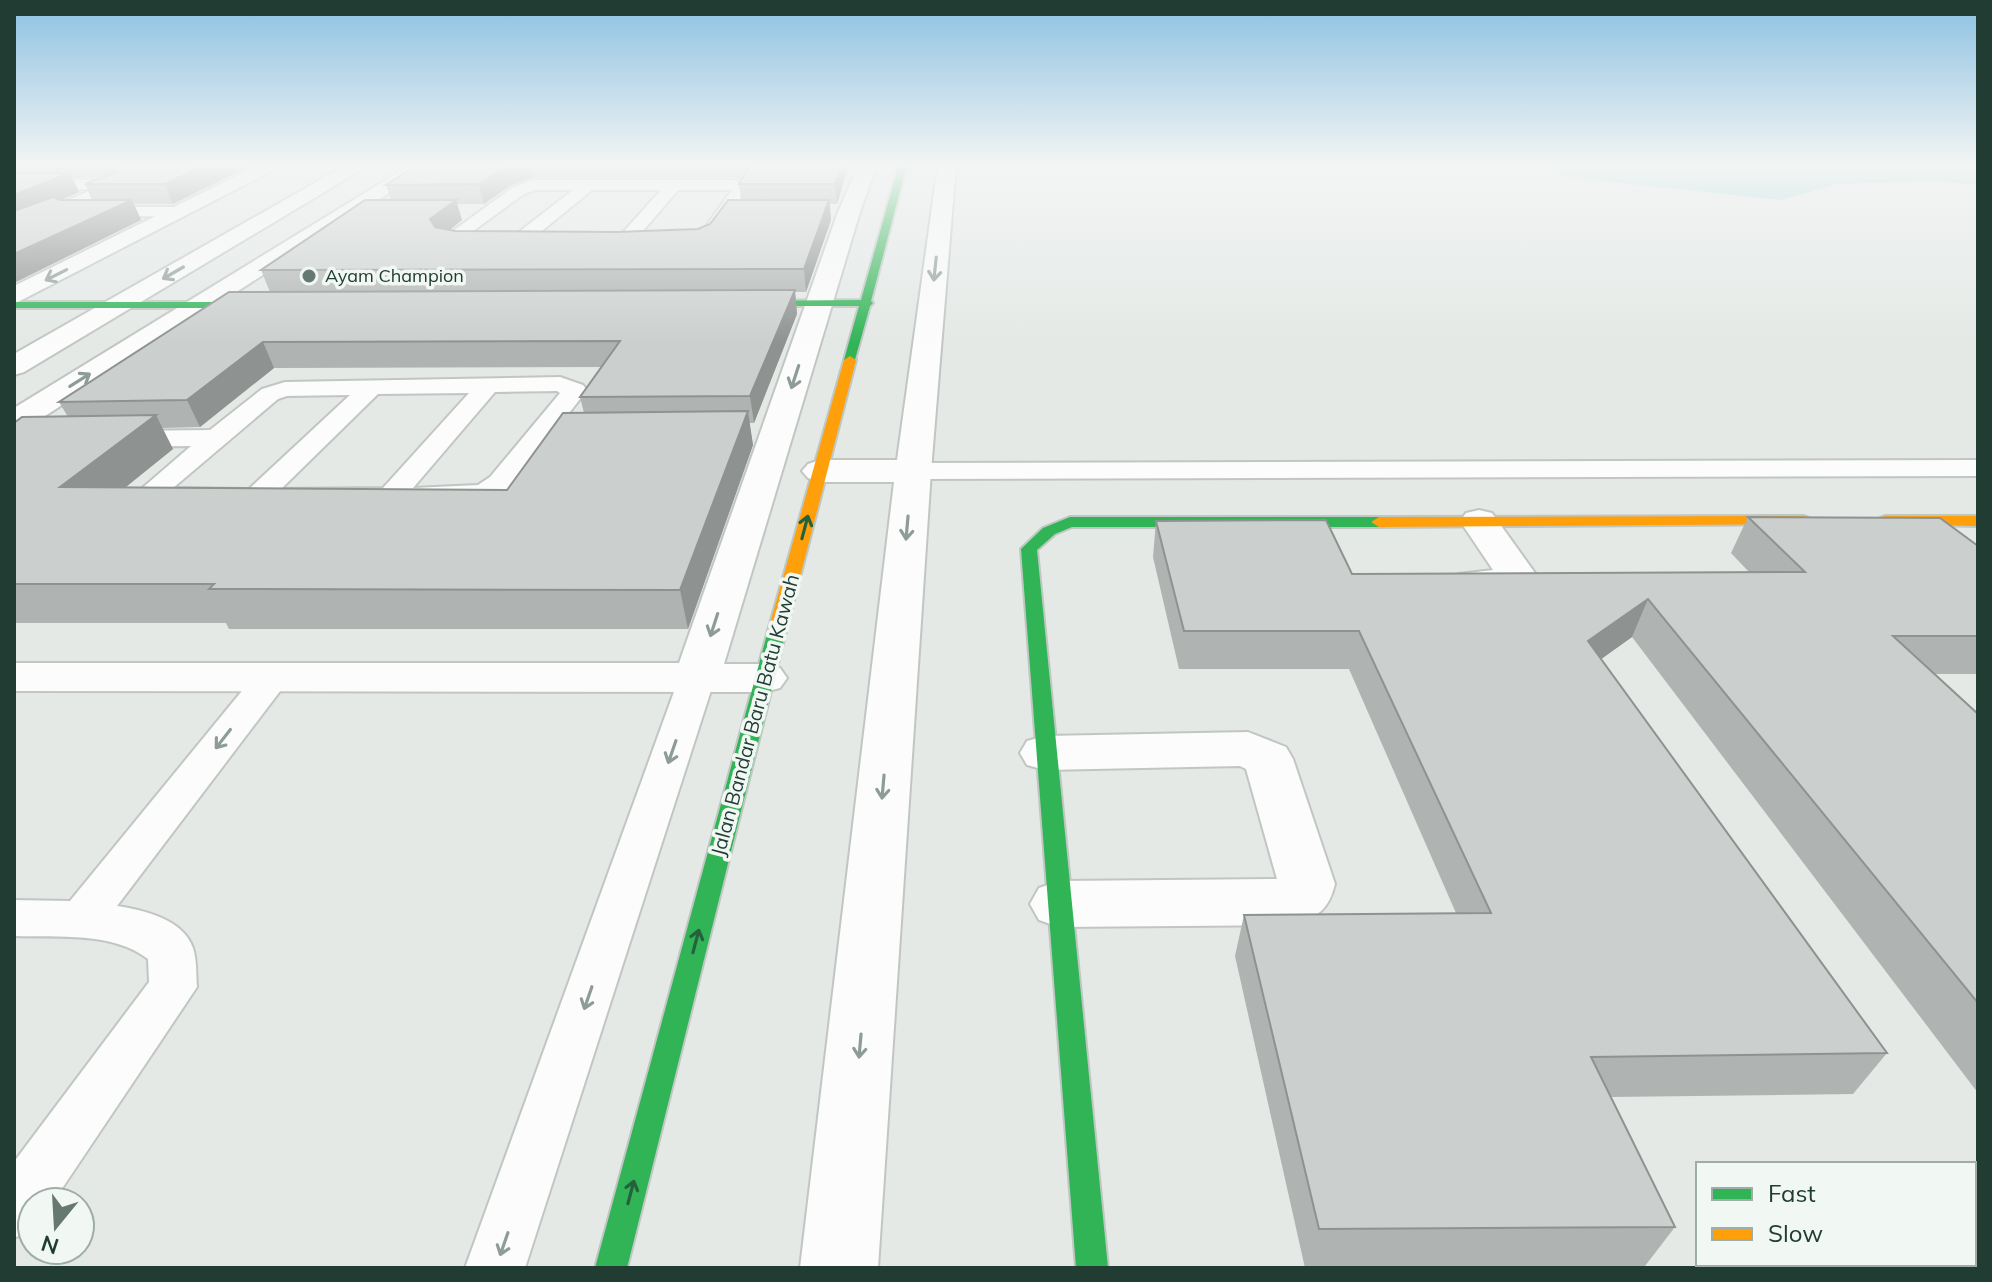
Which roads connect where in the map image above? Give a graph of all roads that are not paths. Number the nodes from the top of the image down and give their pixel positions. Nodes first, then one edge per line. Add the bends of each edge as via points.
1 (157, 224) edge
2 (216, 224) edge
3 (259, 224) edge
4 (330, 224) edge
5 (472, 224) edge
6 (540, 224) edge
7 (640, 224) edge
8 (721, 224) edge
9 (838, 224) edge
10 (888, 224) edge
11 (940, 224) edge
12 (175, 246) dead end
13 (513, 246) junction
14 (620, 246) junction
15 (106, 283) dead end
16 (14, 296) edge
17 (819, 303) junction
18 (868, 303) junction
19 (724, 304) edge
20 (64, 305) junction
21 (119, 305) junction
22 (201, 305) junction
23 (280, 305) edge
24 (20, 315) edge
25 (14, 366) edge
26 (489, 385) junction
27 (372, 387) junction
28 (19, 434) edge
29 (539, 436) junction
30 (570, 436) edge
31 (216, 438) junction
32 (92, 440) edge
33 (1978, 468) edge
34 (820, 471) junction
35 (913, 471) junction
36 (390, 497) junction
37 (256, 498) junction
38 (1479, 521) junction
39 (1827, 521) edge
40 (1859, 521) edge
41 (1906, 521) junction
42 (1978, 521) edge
43 (1954, 558) edge
44 (1521, 582) junction
45 (1565, 582) edge
46 (1444, 584) edge
47 (14, 677) edge
48 (272, 678) junction
49 (697, 678) junction
50 (764, 678) junction
51 (1045, 753) junction
52 (1059, 904) junction
53 (14, 918) edge
54 (81, 920) junction
55 (14, 1209) edge
56 (495, 1268) edge
57 (611, 1268) edge
58 (839, 1268) edge
59 (1092, 1268) edge

1 -> 16 street
2 - 12 street
3 -> 21 street
4 - 22 street
5 - 13 lane via 448,241
6 - 13 lane
7 - 14 lane
8 - 14 lane via 694,244
9 - 17 street
10 - 18 street, Jalan Bandar Baru Batu Kawah
11 -> 35 street
13 - 14 lane
15 - 20 street
17 - 18 street
17 - 19 street
17 -> 49 street via 760,434
18 - 34 street, Jalan Bandar Baru Batu Kawah
20 - 21 street
20 - 24 street
21 - 22 street
21 - 25 street
22 - 23 street
28 -> 22 street
26 - 27 lane
26 - 29 lane via 560,384 575,390
26 - 36 lane
27 - 31 lane via 285,389 270,394
27 - 37 lane
29 - 30 lane
29 - 36 lane via 488,491
31 - 32 lane
31 - 37 lane via 154,490 171,498
33 - 35 lane
34 - 35 street
50 -> 34 street, Jalan Bandar Baru Batu Kawah
35 -> 58 street
36 - 37 lane
38 - 39 street
38 - 44 street
38 - 51 street via 1070,522 1049,531 1029,549
40 - 41 street
41 - 42 street
41 - 43 street
44 - 45 street
44 - 46 street
47 - 48 street
48 - 49 street
48 -> 54 lane
49 - 50 street
49 -> 56 lane
57 -> 50 street, Jalan Bandar Baru Batu Kawah
51 - 52 street
51 - 52 street via 1260,753 1268,759 1307,884 1304,895 1294,902
52 - 59 street
53 - 54 lane
54 - 55 lane via 141,928 171,950 173,987

